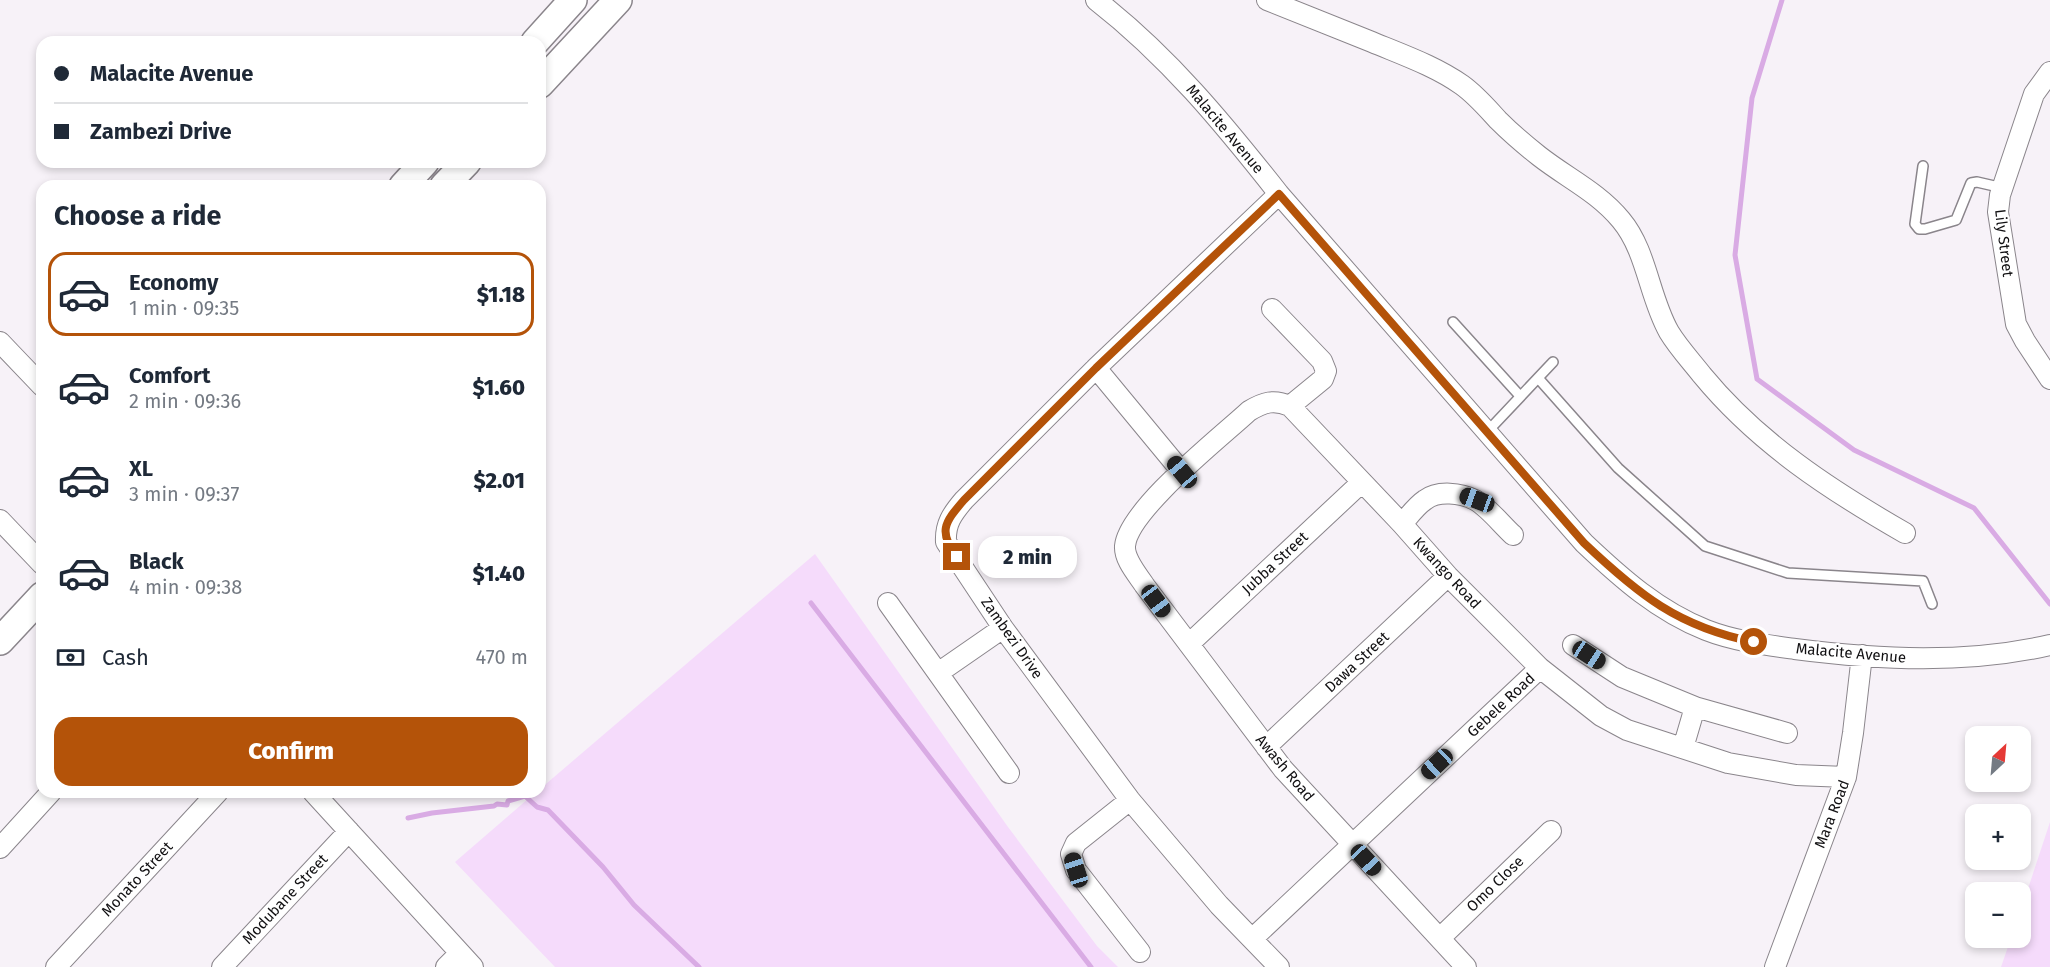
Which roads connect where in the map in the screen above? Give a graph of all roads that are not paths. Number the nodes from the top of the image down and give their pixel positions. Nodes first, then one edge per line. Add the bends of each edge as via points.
1 (573, 0) edge
2 (618, 0) edge
3 (1096, 0) edge
4 (1267, 0) edge
5 (540, 36) edge
6 (2050, 72) edge
7 (546, 78) edge
8 (1923, 166) dead end
9 (420, 168) edge
10 (461, 168) edge
11 (408, 180) edge
12 (450, 180) edge
13 (2003, 188) junction
14 (1279, 194) junction
15 (1272, 309) dead end
16 (1453, 322) dead end
17 (0, 342) edge
18 (1553, 362) dead end
19 (1096, 368) junction
20 (1538, 378) junction
21 (2050, 379) edge
22 (36, 380) edge
23 (1520, 396) junction
24 (1290, 406) junction
25 (1487, 432) junction
26 (1182, 472) junction
27 (1362, 482) junction
28 (0, 520) edge
29 (1402, 524) junction
30 (1905, 532) dead end
31 (1513, 535) dead end
32 (36, 558) edge
33 (1448, 576) junction
34 (36, 602) edge
35 (888, 603) dead end
36 (1932, 604) dead end
37 (1003, 628) junction
38 (0, 641) edge
39 (1189, 644) junction
40 (1573, 645) dead end
41 (2050, 645) edge
42 (1862, 655) junction
43 (1540, 668) junction
44 (938, 673) junction
45 (1695, 707) junction
46 (1787, 733) dead end
47 (1266, 747) junction
48 (1683, 748) junction
49 (1009, 773) dead end
50 (1846, 777) junction
51 (46, 798) edge
52 (212, 798) edge
53 (319, 798) edge
54 (1130, 800) junction
55 (349, 831) junction
56 (1551, 831) dead end
57 (1351, 844) junction
58 (0, 848) edge
59 (1440, 938) junction
60 (1252, 939) junction
61 (1140, 952) dead end
62 (460, 962) edge
63 (56, 967) edge
64 (222, 967) edge
65 (1279, 967) edge
66 (1466, 967) edge
67 (1775, 967) edge

1 - 5 street
2 - 7 street
3 - 14 street, Malacite Avenue via 1166,61
4 - 30 street via 1413,58 1451,78 1527,147 1601,200 1634,240 1671,334 1727,404 1772,446 1847,500
6 - 13 street, Lily Street via 2034,94
8 - 13 lane via 1915,224 1919,229 1956,220 1971,183
9 - 11 street
10 - 12 street
13 - 21 street, Lily Street via 1998,219 2016,324
14 - 19 street, Zambezi Drive
14 - 25 street, Malacite Avenue
15 - 24 street via 1322,361 1326,371 1323,379
16 - 23 lane
17 - 22 street
18 - 20 lane
19 - 26 street
19 - 37 street, Zambezi Drive via 964,500 945,528 946,542
20 - 23 lane
20 - 36 lane via 1618,468 1705,546 1788,573 1923,581
23 - 25 lane
24 - 26 street via 1269,401 1249,411
24 - 27 street, Kwango Road
25 - 42 street, Malacite Avenue via 1584,543 1652,602 1706,630 1737,639
26 - 39 street, Awash Road via 1137,518 1127,537 1126,552 1145,586
27 - 29 street, Kwango Road
27 - 39 street, Jubba Street
28 - 32 street
29 - 31 street via 1425,499 1449,494 1477,500
29 - 33 street, Kwango Road
33 - 43 street, Kwango Road
33 - 47 street, Dawa Street
34 - 38 street
35 - 44 street
37 - 44 street
37 - 54 street, Zambezi Drive
39 - 47 street, Awash Road
40 - 45 street via 1622,677
41 - 42 street, Malacite Avenue via 2025,651 1929,659
42 - 50 street, Mara Road
43 - 48 street, Kwango Road via 1615,724
43 - 57 street, Gebele Road
44 - 49 street
45 - 46 street
45 - 48 street
47 - 57 street, Awash Road
48 - 50 street, Kwango Road via 1728,763 1796,775
50 - 67 street, Mara Road
51 - 58 street
52 - 63 street, Monato Street
53 - 55 street
54 - 60 street, Zambezi Drive
54 - 61 street via 1076,843 1071,854 1076,870
55 - 62 street
55 - 64 street, Modubane Street
56 - 59 street, Omo Close
57 - 59 street, Awash Road
57 - 60 street, Gebele Road
59 - 66 street, Awash Road
60 - 65 street, Zambezi Drive

